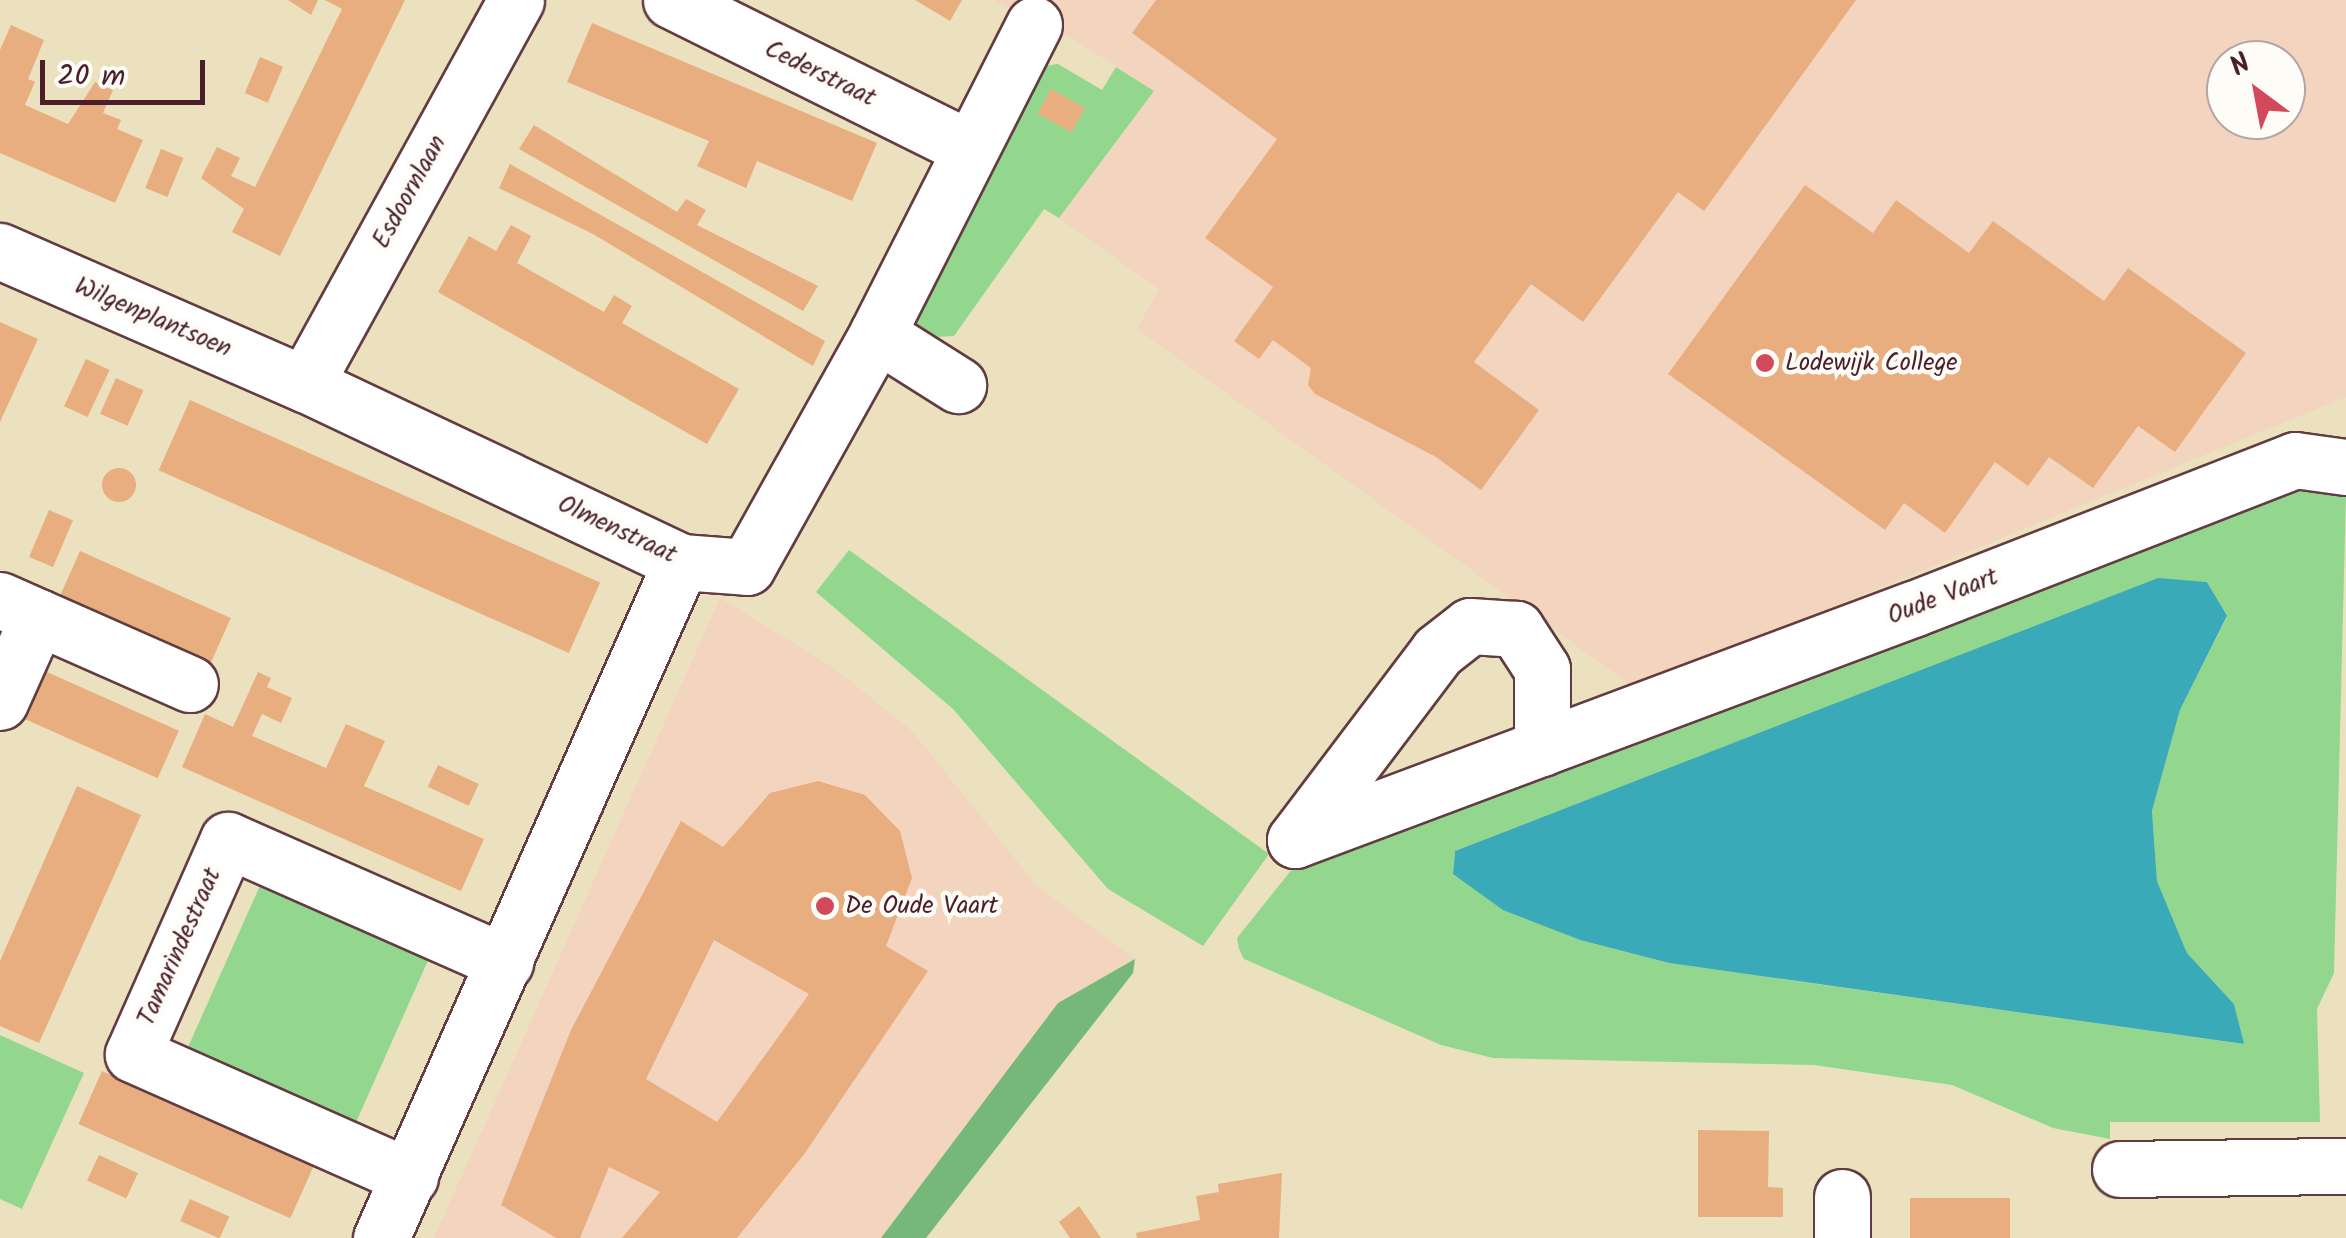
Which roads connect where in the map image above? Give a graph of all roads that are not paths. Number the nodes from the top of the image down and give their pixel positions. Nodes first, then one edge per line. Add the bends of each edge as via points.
1 (516, 0) edge
2 (671, 0) edge
3 (1034, 24) dead end
4 (969, 148) junction
5 (0, 251) edge
6 (877, 334) junction
7 (305, 384) junction
8 (958, 384) dead end
9 (2346, 468) edge
10 (681, 562) junction
11 (19, 609) edge
12 (190, 684) dead end
13 (0, 702) edge
14 (1542, 748) junction
15 (505, 962) junction
16 (2346, 1166) edge
17 (2120, 1169) dead end
18 (410, 1176) junction
19 (381, 1238) edge

1 - 7 street, Esdoornlaan
2 - 4 street, Cederstraat
3 - 4 street, Olmenstraat
4 - 6 street, Olmenstraat
5 - 7 street, Wilgenplantsoen
6 - 8 street
6 - 10 street, Olmenstraat via 747,567
7 - 10 street, Olmenstraat
9 - 14 street, Oude Vaart via 2295,460
10 - 15 street
11 - 12 street
11 - 13 street
14 - 14 street, Oude Vaart via 1524,754 1295,840 1438,651 1470,626 1516,629 1542,668
15 - 18 street
15 - 18 street, Tamarindestraat via 228,840 133,1054
16 - 17 street
18 - 19 street

